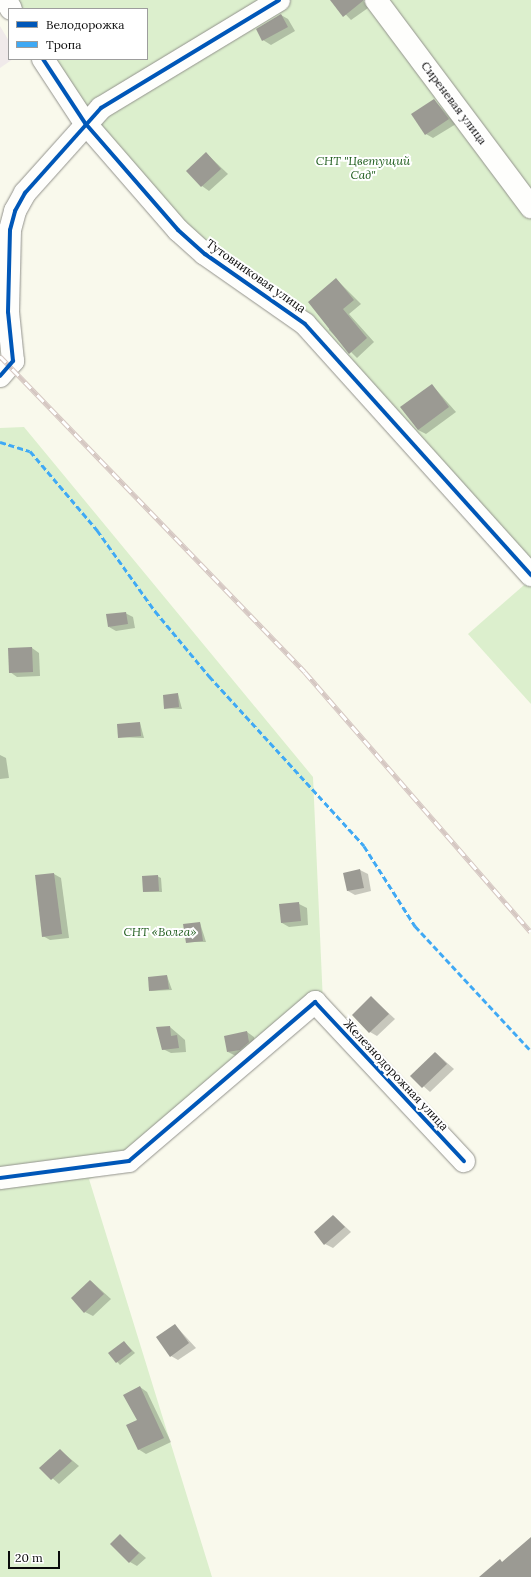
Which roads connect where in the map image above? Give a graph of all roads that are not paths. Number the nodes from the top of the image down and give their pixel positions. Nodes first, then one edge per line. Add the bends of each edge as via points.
1 (279, 0) edge
2 (376, 0) edge
3 (43, 60) edge
4 (86, 122) junction
5 (531, 207) edge
6 (0, 376) edge
7 (531, 575) edge
8 (464, 1162) dead end
9 (0, 1178) edge

1 - 4 street via 121,93
2 - 5 street, Сиреневая улица
3 - 4 street, Тутовниковая улица
4 - 6 street via 25,193 15,211 10,230 8,306 13,361
4 - 7 street, Тутовниковая улица via 178,230 205,254 305,324
8 - 9 street, Железнодорожная улица via 316,1002 129,1161

